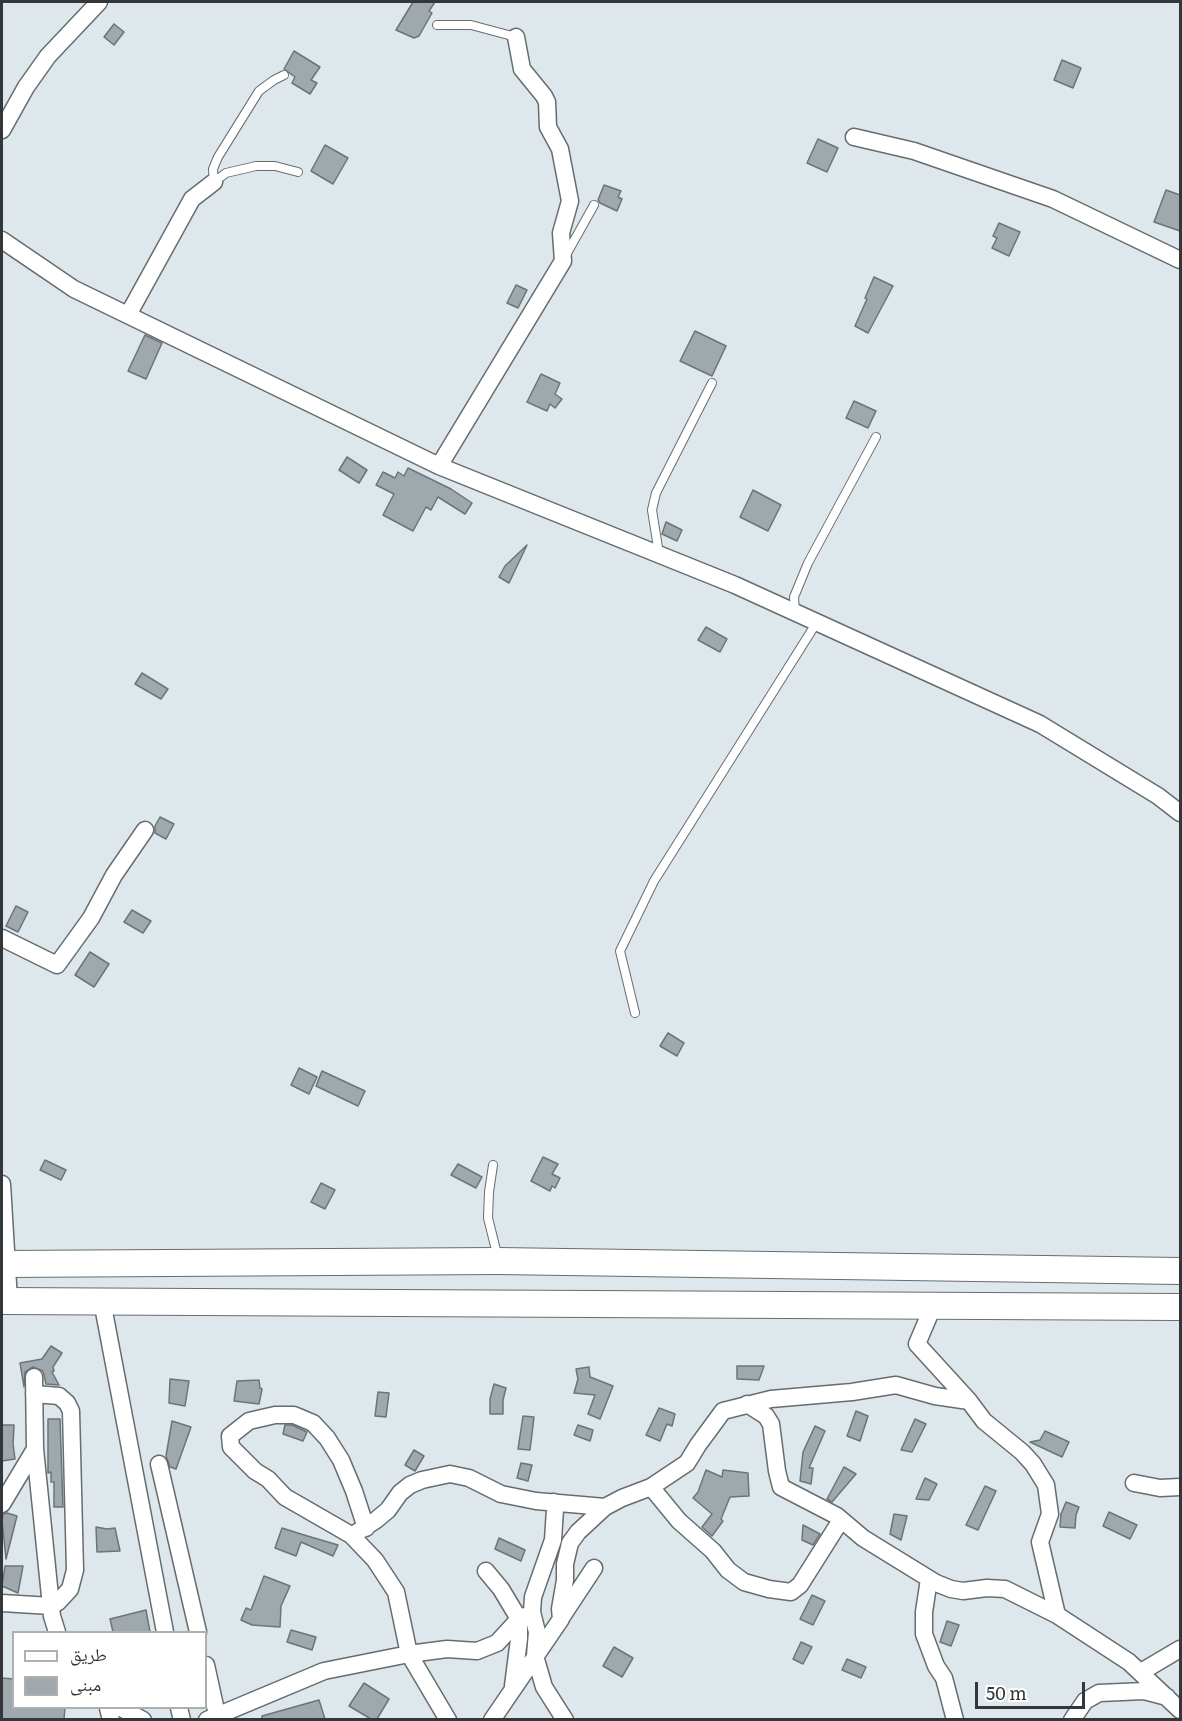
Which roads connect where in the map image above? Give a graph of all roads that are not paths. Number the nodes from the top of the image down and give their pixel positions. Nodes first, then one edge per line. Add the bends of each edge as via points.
1 (99, 2) edge
2 (437, 25) dead end
3 (516, 37) joint
4 (284, 75) dead end
5 (2, 130) edge
6 (854, 136) dead end
7 (298, 172) dead end
8 (214, 182) junction
9 (594, 205) dead end
10 (2, 240) edge
11 (1180, 260) edge
12 (563, 261) junction
13 (128, 315) junction
14 (712, 383) dead end
15 (876, 437) dead end
16 (440, 466) junction
17 (659, 554) junction
18 (795, 612) junction
19 (817, 622) junction
20 (1180, 813) edge
21 (145, 830) dead end
22 (2, 938) edge
23 (635, 1013) dead end
24 (493, 1165) dead end
25 (2, 1184) edge
26 (498, 1261) junction
27 (5, 1264) edge
28 (1180, 1271) edge
29 (5, 1300) edge
30 (102, 1301) junction
31 (934, 1304) junction
32 (1180, 1307) edge
33 (969, 1401) junction
34 (747, 1404) junction
35 (35, 1449) junction
36 (159, 1464) dead end
37 (1134, 1483) dead end
38 (651, 1487) junction
39 (1180, 1487) edge
40 (554, 1502) junction
41 (2, 1504) edge
42 (605, 1507) junction
43 (841, 1520) junction
44 (358, 1532) junction
45 (594, 1568) dead end
46 (486, 1571) dead end
47 (929, 1579) junction
48 (2, 1603) edge
49 (51, 1606) junction
50 (526, 1615) junction
51 (1057, 1615) junction
52 (561, 1619) junction
53 (57, 1631) edge
54 (165, 1631) edge
55 (198, 1631) edge
56 (1180, 1649) edge
57 (409, 1654) junction
58 (535, 1656) junction
59 (1142, 1672) junction
60 (207, 1674) edge
61 (512, 1689) junction
62 (1167, 1697) junction
63 (125, 1709) edge
64 (1180, 1710) edge
65 (212, 1717) edge
66 (143, 1719) edge
67 (448, 1719) edge
68 (492, 1719) edge
69 (565, 1719) edge
70 (955, 1719) edge
71 (1072, 1719) edge

1 - 5 street via 48,56
2 - 3 lane via 471,25
3 - 12 street via 522,69 547,102 548,127 560,149 570,201 561,233
4 - 8 lane via 259,91 218,157 213,169
6 - 11 street via 914,151 1053,199
7 - 8 lane via 256,166 226,173
8 - 13 street via 192,199
9 - 12 lane
10 - 13 street via 75,289
12 - 16 street
13 - 16 street
14 - 17 lane via 656,493 652,510
15 - 18 lane via 808,563 795,597
16 - 17 street
17 - 18 street
18 - 19 street
19 - 20 street via 1040,724
19 - 23 lane via 654,881 620,951
21 - 22 street via 57,965
24 - 26 lane via 488,1218
25 - 27 street
26 - 27 main road
26 - 28 main road
27 - 29 street
29 - 30 main road
30 - 31 main road
30 - 54 street
31 - 32 main road
31 - 33 street via 917,1344
33 - 34 street via 896,1385
33 - 51 street via 984,1421 1033,1464 1046,1485 1050,1514 1040,1542
34 - 38 street via 723,1412 687,1463
34 - 43 street via 771,1424 781,1487
35 - 41 street
35 - 49 street
35 - 49 street via 34,1385 59,1396 67,1403 71,1415 75,1570 70,1589
36 - 55 street
37 - 39 street
38 - 42 street
38 - 43 street via 728,1570 744,1582 774,1590 791,1592 800,1585
40 - 42 street
40 - 44 street via 501,1494 469,1478 450,1474 410,1485 388,1510
40 - 50 street via 553,1540
42 - 52 street via 570,1543
43 - 47 street
44 - 44 street via 285,1497 231,1447 230,1436 249,1421 275,1415 294,1415 313,1423 341,1460 354,1491
44 - 57 street via 396,1592
45 - 52 street
46 - 50 street
47 - 51 street via 951,1589 1005,1589
47 - 70 street via 924,1634 944,1678
48 - 49 street
49 - 53 street
50 - 57 street via 497,1643 477,1651 447,1649
50 - 58 street via 537,1632
50 - 61 street
51 - 59 street
52 - 58 street
56 - 59 street
57 - 65 street via 324,1671
57 - 67 street
58 - 61 street
58 - 69 street via 544,1687
59 - 62 street
60 - 65 street
61 - 68 street
62 - 64 street
62 - 71 street via 1144,1691 1099,1693 1085,1701
63 - 66 street

